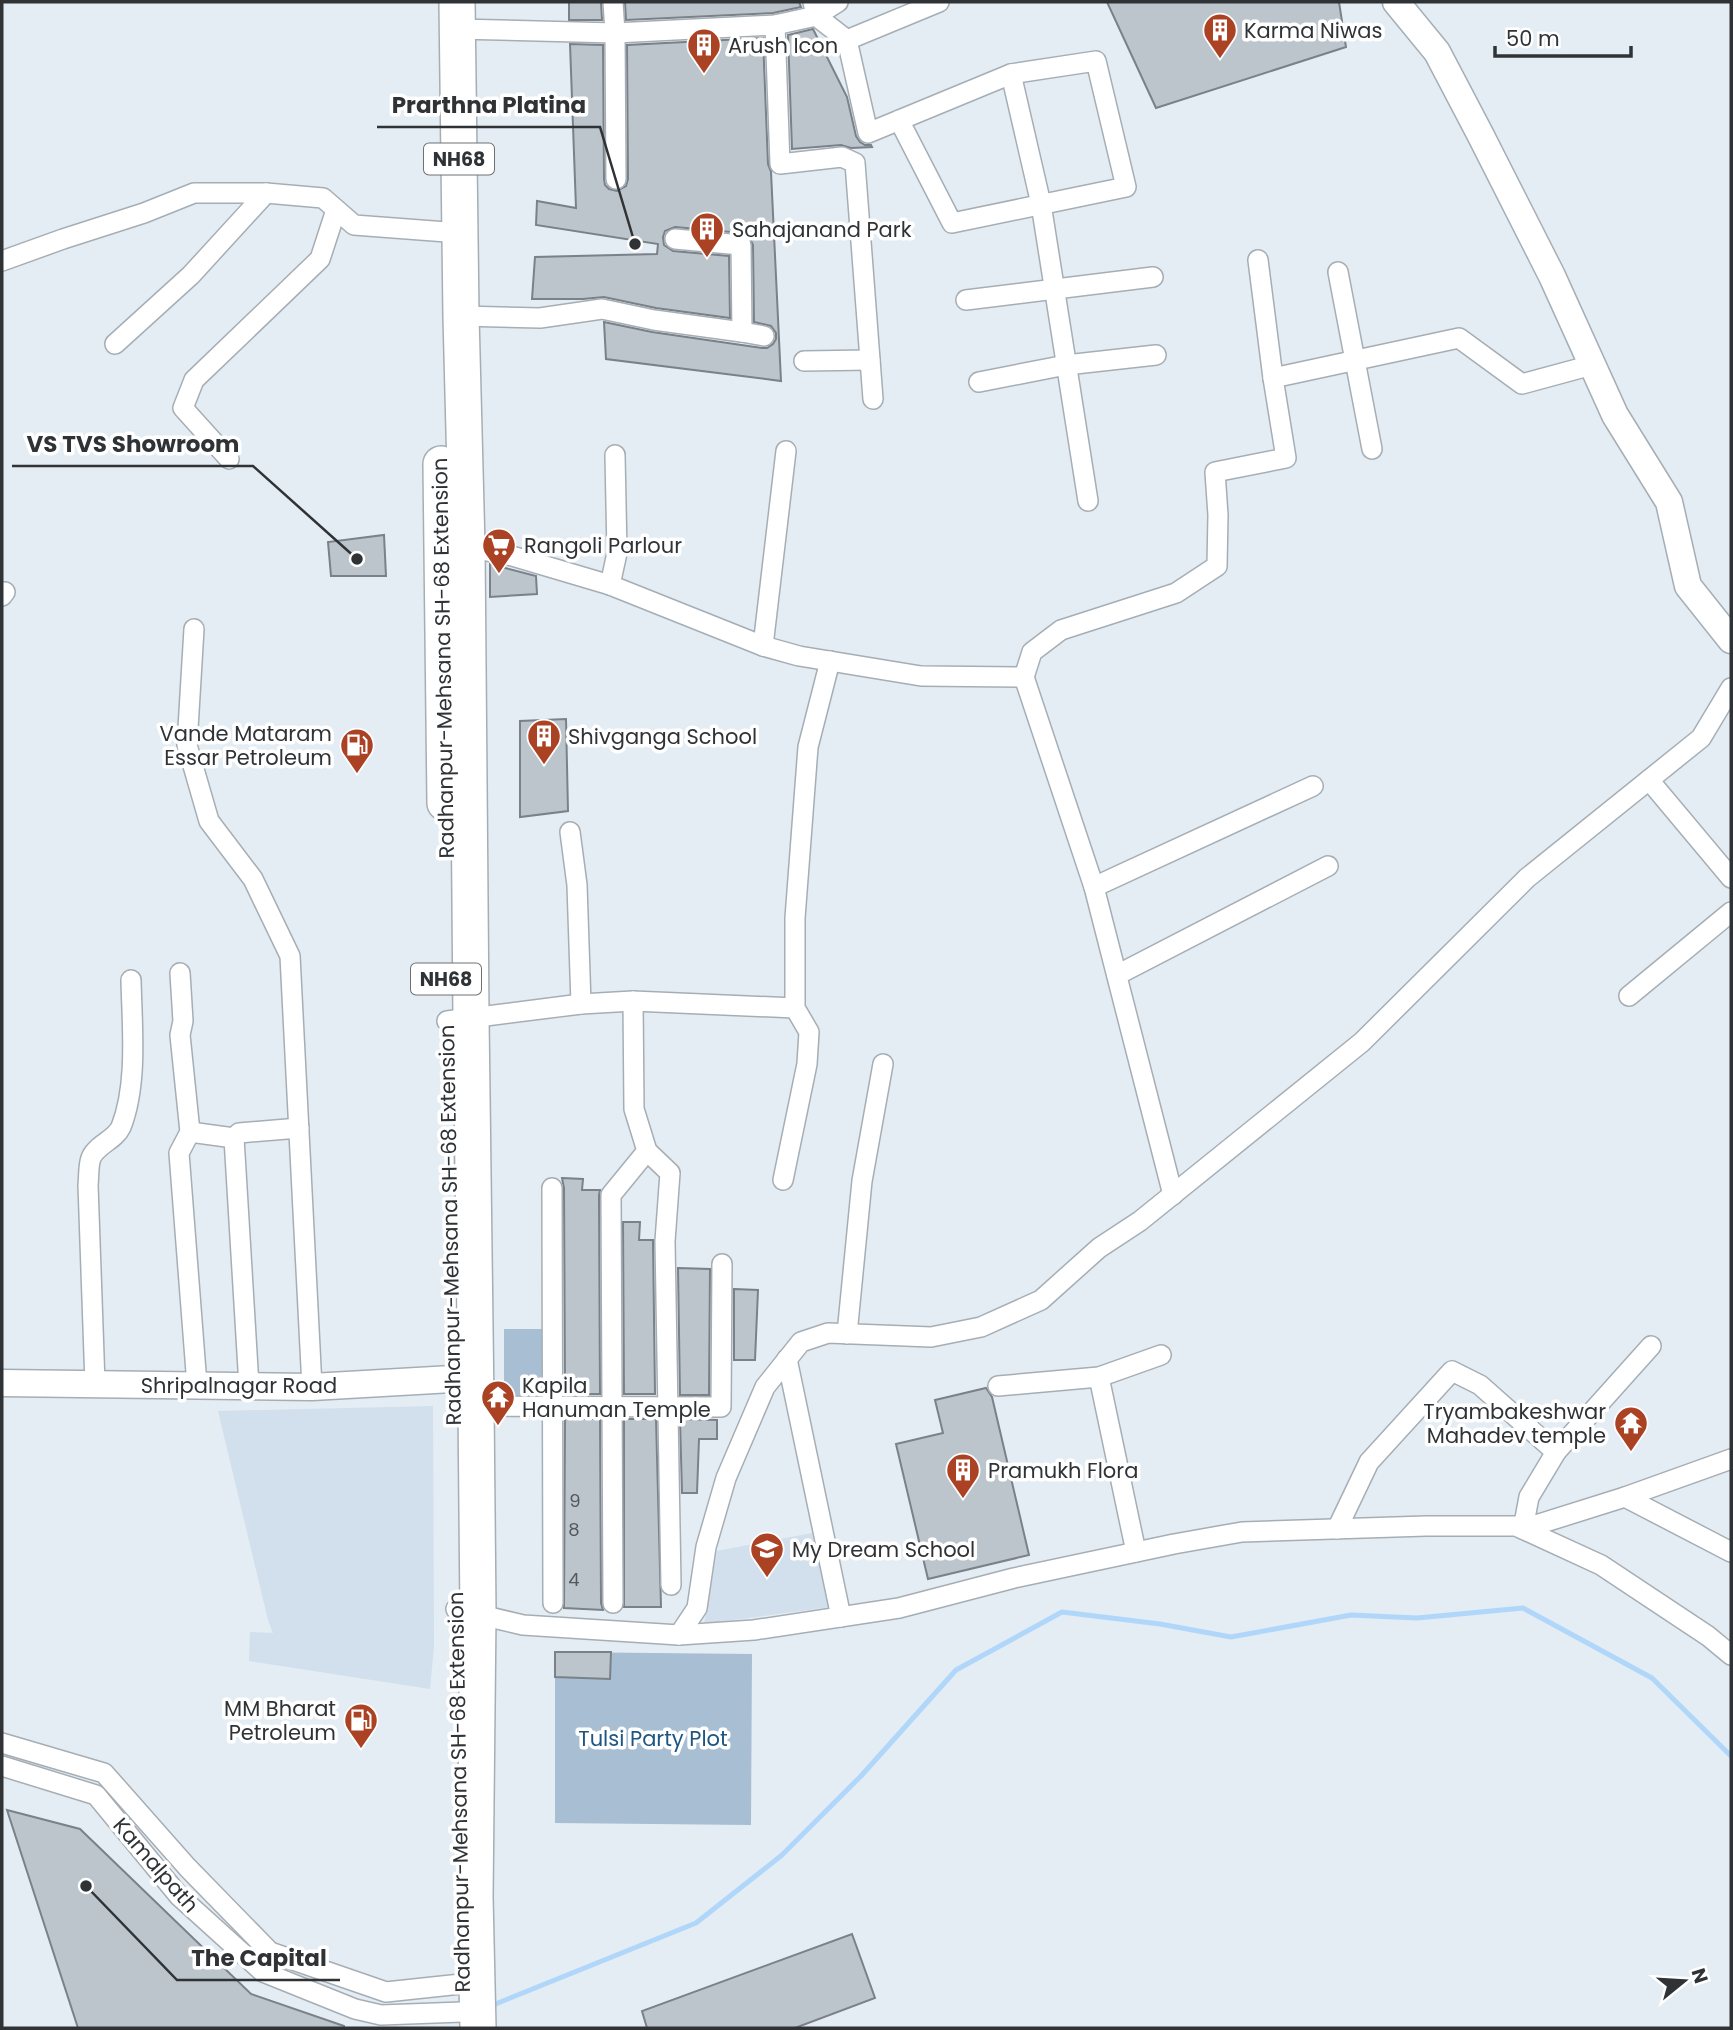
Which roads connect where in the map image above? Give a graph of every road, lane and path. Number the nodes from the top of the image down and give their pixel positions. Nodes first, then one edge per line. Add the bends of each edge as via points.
1 (437, 2) edge
2 (613, 2) edge
3 (838, 2) edge
4 (939, 2) edge
5 (1396, 2) edge
6 (814, 9) edge
7 (457, 16) edge
8 (775, 25) junction
9 (615, 33) junction
10 (847, 40) junction
11 (1011, 74) junction
12 (900, 120) junction
13 (616, 179) dead end
14 (266, 192) junction
15 (1041, 204) junction
16 (337, 210) junction
17 (450, 233) junction
18 (676, 239) dead end
19 (1258, 260) dead end
20 (2, 261) edge
21 (1338, 272) dead end
22 (1153, 277) dead end
23 (1055, 290) junction
24 (965, 300) dead end
25 (461, 316) junction
26 (742, 331) junction
27 (764, 336) dead end
28 (115, 344) dead end
29 (1156, 355) dead end
30 (870, 360) junction
31 (1355, 360) junction
32 (804, 361) dead end
33 (1066, 365) junction
34 (1592, 365) junction
35 (1273, 378) junction
36 (979, 382) dead end
37 (873, 399) dead end
38 (1372, 449) dead end
39 (786, 451) dead end
40 (615, 455) dead end
41 (229, 459) dead end
42 (1088, 501) dead end
43 (467, 547) junction
44 (610, 585) junction
45 (194, 629) dead end
46 (1731, 640) edge
47 (763, 646) junction
48 (830, 661) junction
49 (1024, 677) junction
50 (1731, 688) edge
51 (1649, 780) junction
52 (1313, 786) dead end
53 (570, 832) dead end
54 (1328, 866) dead end
55 (1731, 877) edge
56 (1094, 887) junction
57 (1731, 912) edge
58 (180, 973) dead end
59 (1117, 975) junction
60 (131, 980) dead end
61 (1629, 996) dead end
62 (633, 1001) junction
63 (581, 1003) junction
64 (795, 1008) junction
65 (459, 1020) junction
66 (883, 1064) dead end
67 (299, 1128) junction
68 (190, 1132) junction
69 (234, 1138) junction
70 (648, 1152) junction
71 (783, 1180) dead end
72 (552, 1188) dead end
73 (1173, 1195) junction
74 (722, 1264) dead end
75 (847, 1334) junction
76 (1651, 1346) dead end
77 (1161, 1355) dead end
78 (787, 1360) junction
79 (1099, 1377) junction
80 (2, 1383) edge
81 (95, 1384) junction
82 (197, 1385) junction
83 (249, 1386) junction
84 (998, 1386) dead end
85 (313, 1387) junction
86 (468, 1388) junction
87 (553, 1406) junction
88 (612, 1407) junction
89 (668, 1407) junction
90 (1556, 1452) junction
91 (1731, 1459) edge
92 (1625, 1497) junction
93 (1338, 1529) junction
94 (1523, 1529) junction
95 (1136, 1552) junction
96 (1731, 1552) edge
97 (671, 1585) dead end
98 (554, 1603) dead end
99 (613, 1603) dead end
100 (467, 1611) junction
101 (841, 1617) junction
102 (679, 1635) junction
103 (1731, 1654) edge
104 (2, 1743) edge
105 (2, 1766) edge
106 (467, 1994) edge

1 - 17 highway, Radhanpur-Mehsana SH-68 Extension / NH68
2 - 9 street
3 - 6 street
4 - 10 street
5 - 34 street via 1437,52 1552,276
6 - 8 street
6 - 10 street
7 - 9 street
7 - 17 highway, NH68
8 - 9 street
8 - 30 street via 780,164 842,157 855,163
9 - 13 street
10 - 12 street via 868,133
11 - 12 street
11 - 15 street
11 - 15 street via 1096,61 1126,187
12 - 15 street via 952,223
14 - 16 street via 323,198
14 - 20 street via 194,193
14 - 28 street via 191,275
15 - 23 street
16 - 17 street via 354,225
16 - 41 street via 320,259 194,380 183,408
17 - 25 highway, NH68
17 - 65 highway, Radhanpur-Mehsana SH-68 Extension / NH68
18 - 26 street via 741,245
19 - 35 street
21 - 31 street
22 - 23 street
23 - 24 street
23 - 33 street
25 - 26 street via 540,318 602,309
25 - 43 highway, NH68
26 - 27 street
29 - 33 street
30 - 32 street
30 - 37 street
31 - 34 street via 1459,338 1522,384
31 - 35 street
31 - 38 street
33 - 36 street
33 - 42 street
34 - 46 street via 1615,415 1668,502 1688,586
35 - 49 street via 1286,458 1214,472 1217,566 1176,593 1061,630 1032,652
39 - 47 street
40 - 44 street via 617,553
43 - 44 street
43 - 65 highway, NH68
44 - 47 street
45 - 67 street via 187,745 209,821 253,879 290,956
47 - 48 street
48 - 49 street via 921,676
48 - 64 street via 808,747 795,918
49 - 56 street
50 - 51 street via 1701,738
51 - 55 street
51 - 73 street via 1527,878 1362,1042
52 - 56 street
53 - 63 street via 577,885
54 - 59 street
56 - 59 street
57 - 61 street
58 - 68 street via 180,1035
59 - 73 street
60 - 81 street via 133,1072 127,1102 120,1129 95,1150 88,1185
62 - 63 street
62 - 64 street
62 - 70 street via 634,1109
63 - 65 street
64 - 71 street via 808,1032 807,1064
65 - 86 highway, Radhanpur-Mehsana SH-68 Extension / NH68
66 - 75 street via 862,1181
67 - 69 street via 239,1133
67 - 85 street
68 - 69 street
68 - 82 street via 179,1153
69 - 83 street
70 - 88 street via 611,1195
70 - 89 street via 670,1172 665,1241
72 - 87 street
73 - 75 street via 1099,1248 1041,1300 981,1327 931,1337
74 - 89 street via 721,1407
75 - 78 street via 828,1333 802,1342
76 - 90 street
77 - 79 street
78 - 101 street
78 - 102 street via 765,1387 726,1478 706,1547 697,1608
79 - 84 street
79 - 95 street
80 - 81 street, Shripalnagar Road
81 - 82 street, Shripalnagar Road
82 - 83 street, Shripalnagar Road
83 - 85 street, Shripalnagar Road
85 - 86 street, Shripalnagar Road
86 - 87 street
86 - 100 highway, Radhanpur-Mehsana SH-68 Extension / NH68
87 - 88 street
87 - 98 street
88 - 89 street
88 - 99 street
89 - 97 street
90 - 93 street via 1480,1385 1452,1371 1369,1462
90 - 94 street via 1529,1497
91 - 92 street
92 - 94 street
92 - 96 street
93 - 94 street
93 - 95 street via 1242,1532
94 - 103 street via 1601,1565
95 - 101 street via 899,1608
100 - 102 street via 523,1625
100 - 106 highway, Radhanpur-Mehsana SH-68 Extension / NH68
101 - 102 street
104 - 106 street via 104,1773 270,1952 387,1992
105 - 106 street, Kamalpath via 96,1795 179,1896 263,1972 381,2015

